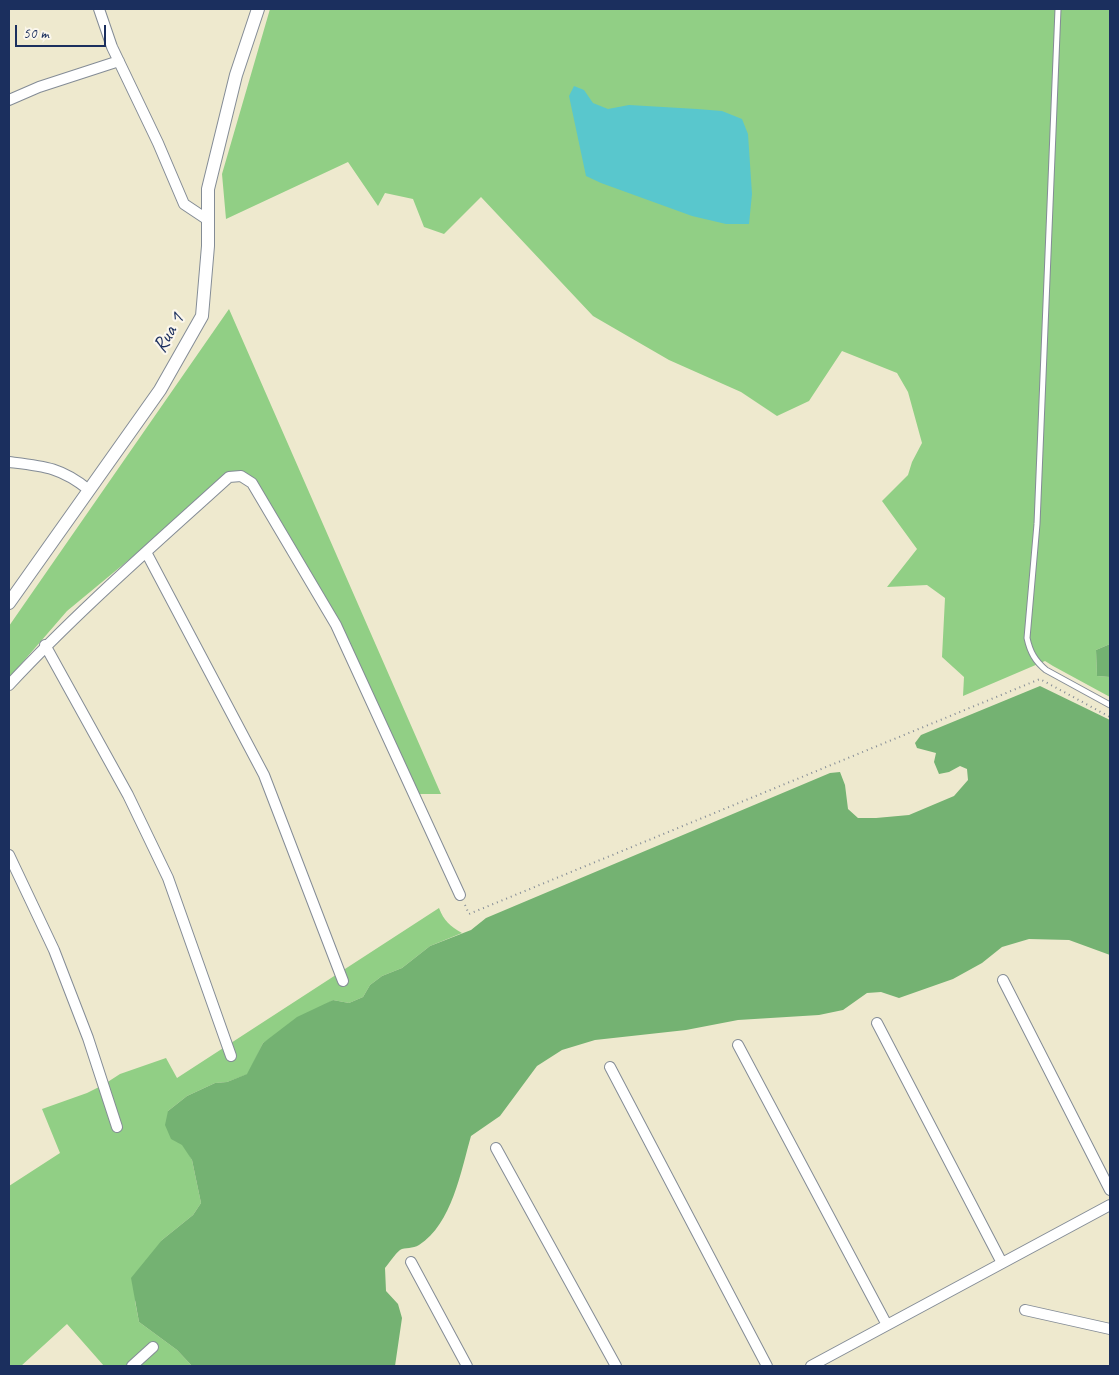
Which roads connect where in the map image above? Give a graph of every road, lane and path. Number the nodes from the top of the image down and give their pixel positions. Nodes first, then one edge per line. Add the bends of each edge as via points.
1 (99, 9) edge
2 (258, 9) edge
3 (1058, 9) edge
4 (119, 61) junction
5 (9, 100) edge
6 (208, 220) junction
7 (9, 462) edge
8 (89, 490) junction
9 (146, 552) junction
10 (9, 603) edge
11 (46, 645) junction
12 (9, 685) edge
13 (1110, 706) edge
14 (1110, 716) edge
15 (9, 855) edge
16 (460, 895) joint
17 (1003, 980) dead end
18 (343, 981) dead end
19 (877, 1023) dead end
20 (738, 1044) dead end
21 (231, 1056) dead end
22 (610, 1067) dead end
23 (117, 1127) dead end
24 (496, 1148) dead end
25 (1110, 1190) edge
26 (1110, 1205) edge
27 (411, 1262) dead end
28 (1002, 1263) junction
29 (1025, 1310) dead end
30 (887, 1325) junction
31 (1110, 1329) edge
32 (153, 1348) dead end
33 (132, 1366) edge
34 (467, 1366) edge
35 (616, 1366) edge
36 (767, 1366) edge
37 (811, 1366) edge

1 - 4 street
2 - 6 street, Rua 1 via 236,75 208,189
3 - 13 lane via 1037,524 1027,638 1038,664
4 - 5 street
4 - 6 street via 184,204
6 - 8 street, Rua 1 via 202,316 160,390
7 - 8 street via 47,466 76,479
8 - 10 street, Rua 1
9 - 11 street
9 - 16 street via 229,477 241,476 252,483 336,625
9 - 18 street via 264,775
11 - 12 street
11 - 21 street via 128,796 168,878
14 - 16 path via 1040,679 469,914
15 - 23 street via 57,959 88,1038
17 - 25 street
19 - 28 street
20 - 30 street
22 - 36 street
24 - 35 street
26 - 28 street
27 - 34 street
28 - 30 street
29 - 31 street
30 - 37 street
32 - 33 street

